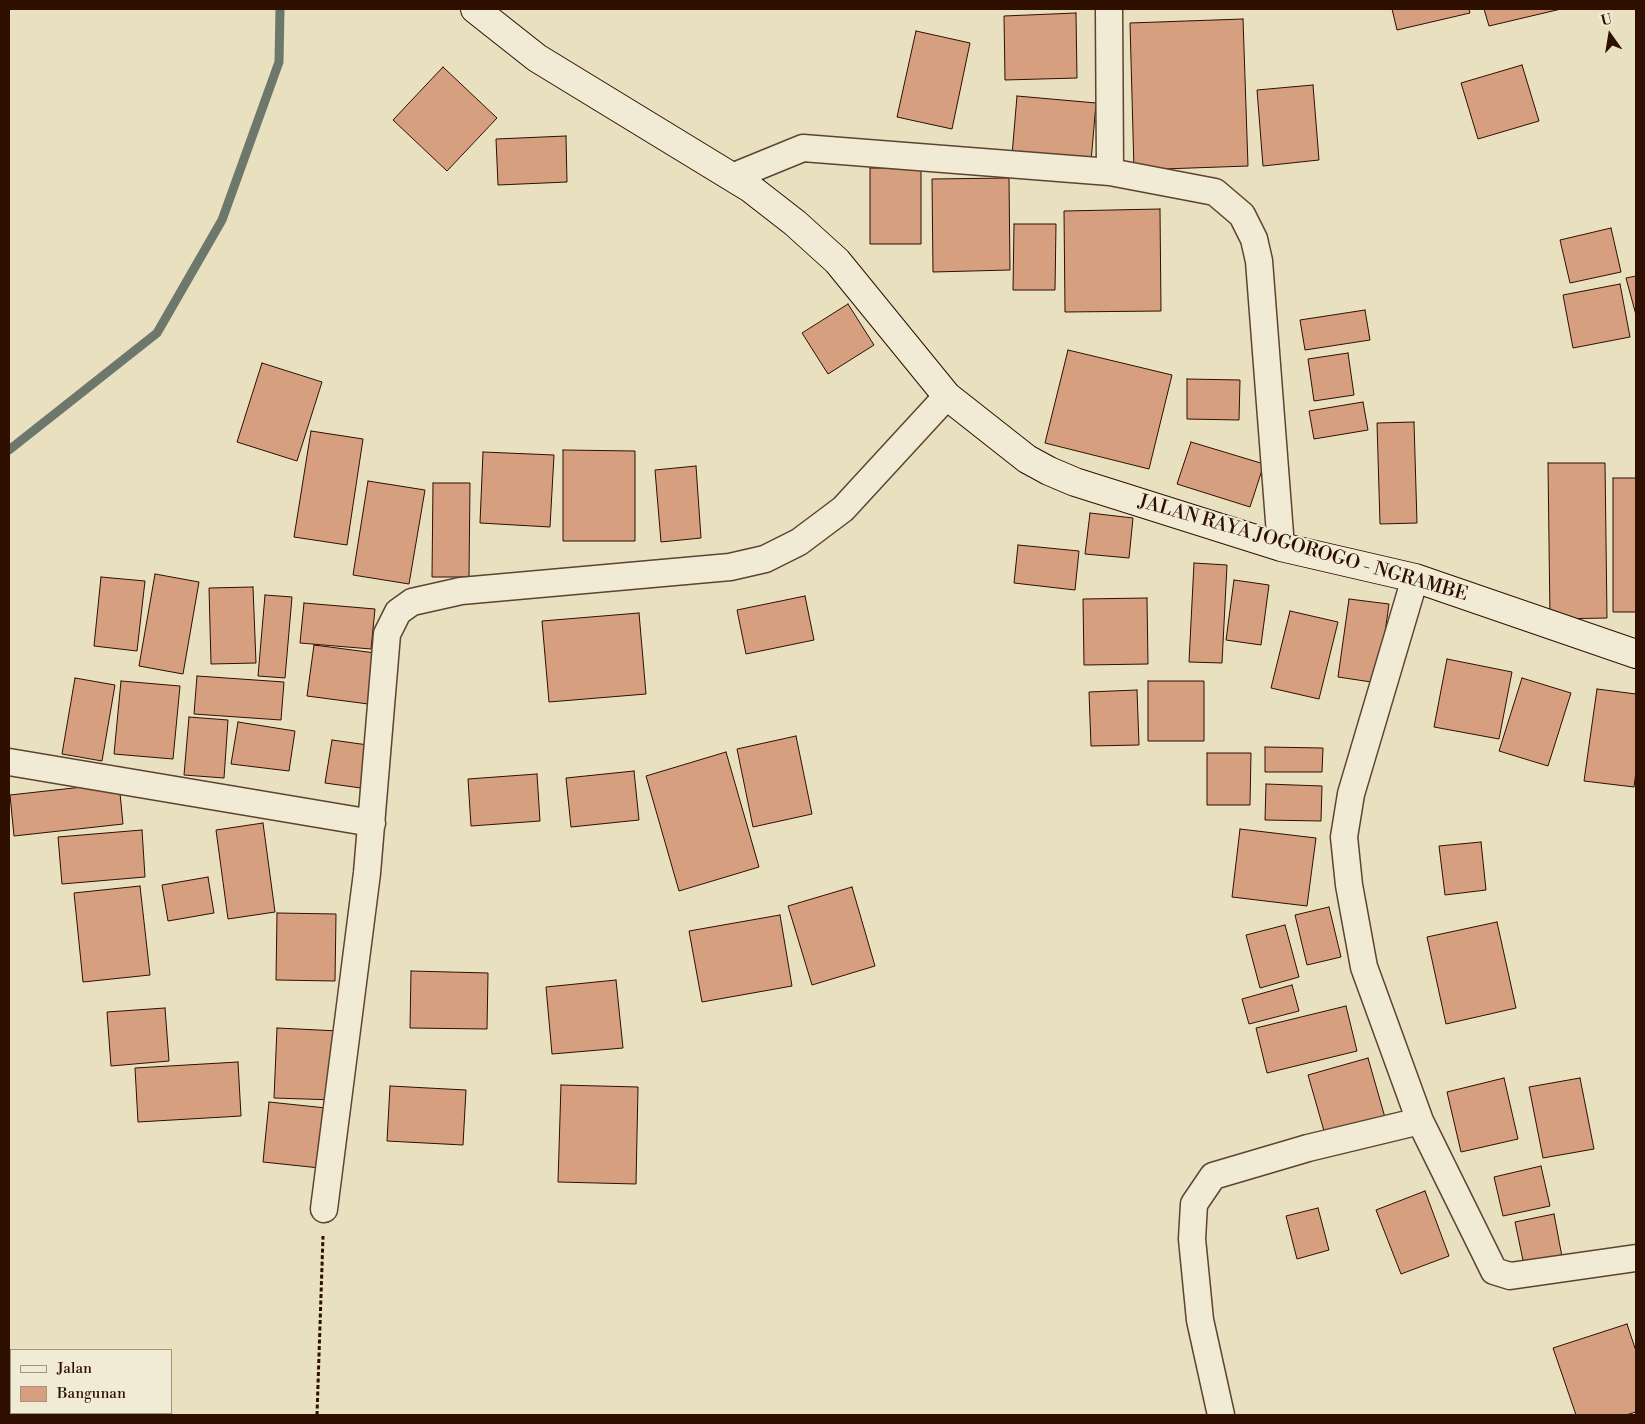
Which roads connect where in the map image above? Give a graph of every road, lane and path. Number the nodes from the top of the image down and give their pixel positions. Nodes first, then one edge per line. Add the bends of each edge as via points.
1 (475, 9) edge
2 (1109, 9) edge
3 (1110, 172) junction
4 (732, 177) junction
5 (947, 396) junction
6 (1281, 547) junction
7 (1415, 578) junction
8 (1636, 654) edge
9 (9, 762) edge
10 (372, 823) junction
11 (1420, 1120) junction
12 (324, 1209) joint
13 (1636, 1258) edge
14 (317, 1415) edge
15 (1221, 1415) edge

1 - 4 main road, JALAN RAYA JOGOROGO - NGRAMBE via 544,63
2 - 3 street
3 - 4 street via 803,148
3 - 6 street via 1215,192 1242,215 1254,239 1259,261
4 - 5 main road, JALAN RAYA JOGOROGO - NGRAMBE via 795,223 837,261
5 - 6 main road, JALAN RAYA JOGOROGO - NGRAMBE via 1027,458 1049,471
5 - 10 street via 843,509 799,542 765,558 730,567 461,591 412,602 398,612 387,634
6 - 7 main road, JALAN RAYA JOGOROGO - NGRAMBE
7 - 8 main road, JALAN RAYA JOGOROGO - NGRAMBE
7 - 11 street via 1351,794 1344,837 1364,967
9 - 10 street
10 - 12 street
11 - 13 street via 1494,1271 1510,1276
11 - 15 street via 1213,1176 1194,1204 1192,1239 1200,1320
12 - 14 path

